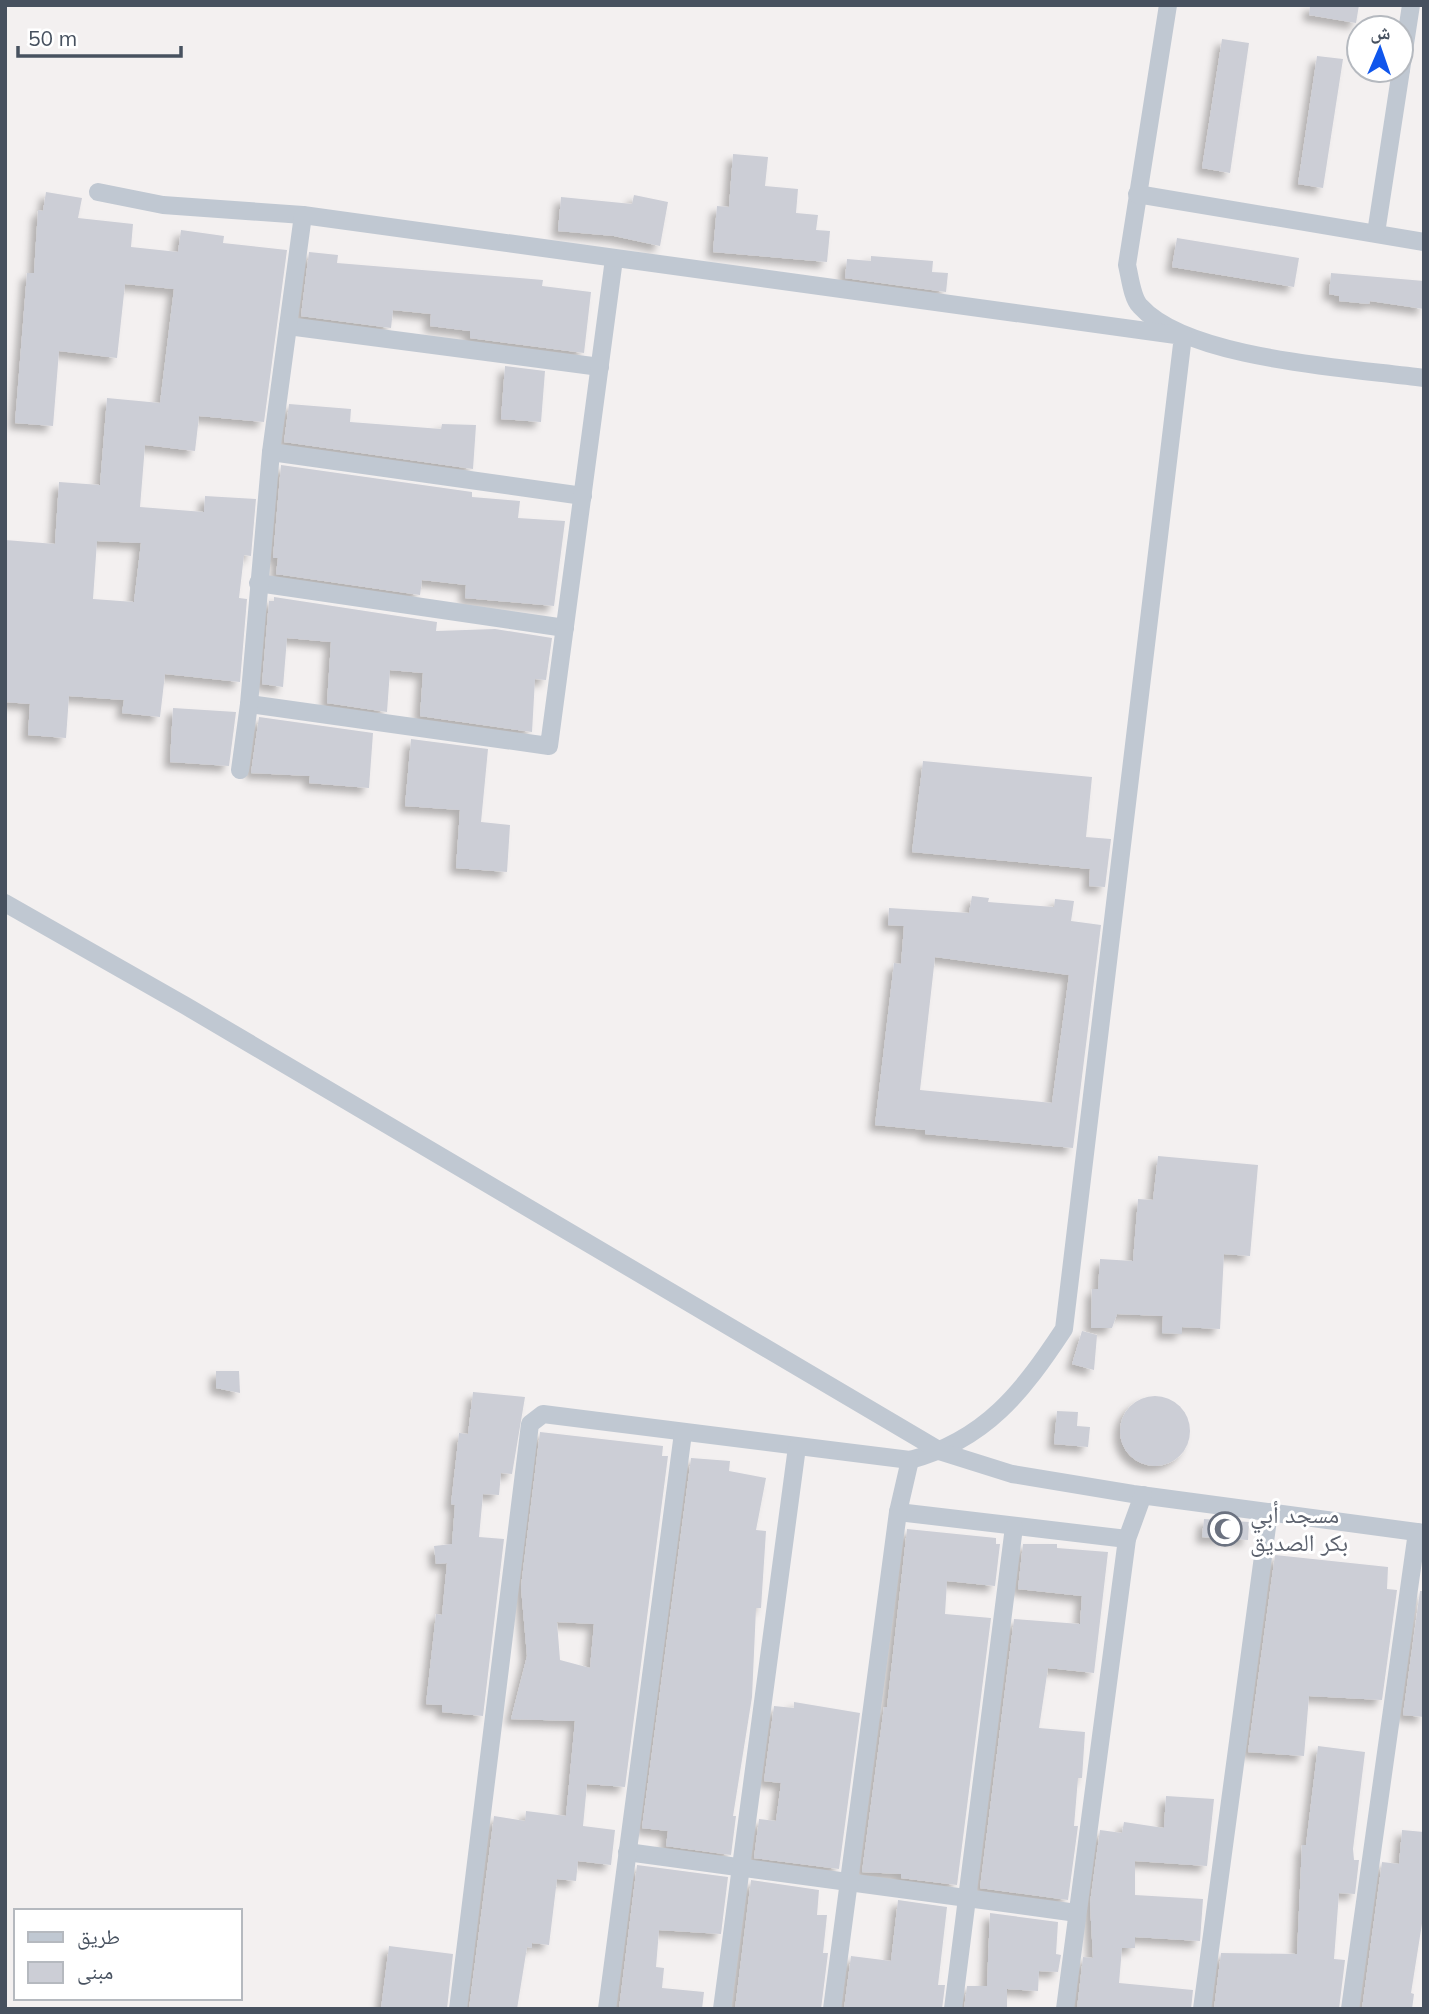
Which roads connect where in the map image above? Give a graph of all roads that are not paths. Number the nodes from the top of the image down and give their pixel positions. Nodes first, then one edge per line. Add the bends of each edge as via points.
1 (1168, 5) edge
2 (1399, 84) edge
3 (98, 192) dead end
4 (1137, 194) junction
5 (303, 215) junction
6 (1376, 233) junction
7 (1424, 242) edge
8 (614, 259) junction
9 (288, 326) junction
10 (1183, 336) junction
11 (600, 367) junction
12 (1424, 378) edge
13 (271, 452) junction
14 (583, 496) junction
15 (258, 583) junction
16 (565, 628) junction
17 (249, 704) junction
18 (240, 771) dead end
19 (5, 903) edge
20 (683, 1433) junction
21 (797, 1447) junction
22 (942, 1452) junction
23 (910, 1460) junction
24 (1143, 1495) junction
25 (898, 1512) junction
26 (1269, 1512) junction
27 (1014, 1527) junction
28 (1420, 1532) edge
29 (1127, 1539) junction
30 (627, 1852) junction
31 (741, 1867) junction
32 (848, 1882) junction
33 (967, 1898) junction
34 (1077, 1913) junction
35 (458, 2009) edge
36 (607, 2009) edge
37 (722, 2009) edge
38 (832, 2009) edge
39 (953, 2009) edge
40 (1065, 2009) edge
41 (1202, 2009) edge
42 (1350, 2009) edge

1 - 4 street
2 - 6 street
3 - 5 street via 163,205
4 - 6 street
4 - 10 street via 1127,265 1138,305
5 - 8 street
5 - 9 street
6 - 7 street
8 - 10 street
8 - 11 street
9 - 11 street
9 - 13 street
10 - 12 street via 1247,354
10 - 22 street via 1064,1329 1000,1413
11 - 14 street
13 - 14 street
13 - 15 street
14 - 16 street
15 - 16 street
15 - 17 street
16 - 17 street via 549,746
17 - 18 street
19 - 22 street
20 - 21 street
20 - 30 street
20 - 35 street via 543,1414 530,1424
21 - 23 street
21 - 31 street
22 - 23 street
22 - 24 street via 1012,1474
23 - 25 street
24 - 26 street
24 - 29 street
25 - 27 street
25 - 32 street
26 - 28 street
26 - 41 street
27 - 29 street
27 - 33 street
28 - 42 street
29 - 34 street
30 - 31 street
30 - 36 street
31 - 32 street
31 - 37 street
32 - 33 street
32 - 38 street
33 - 34 street
33 - 39 street
34 - 40 street

